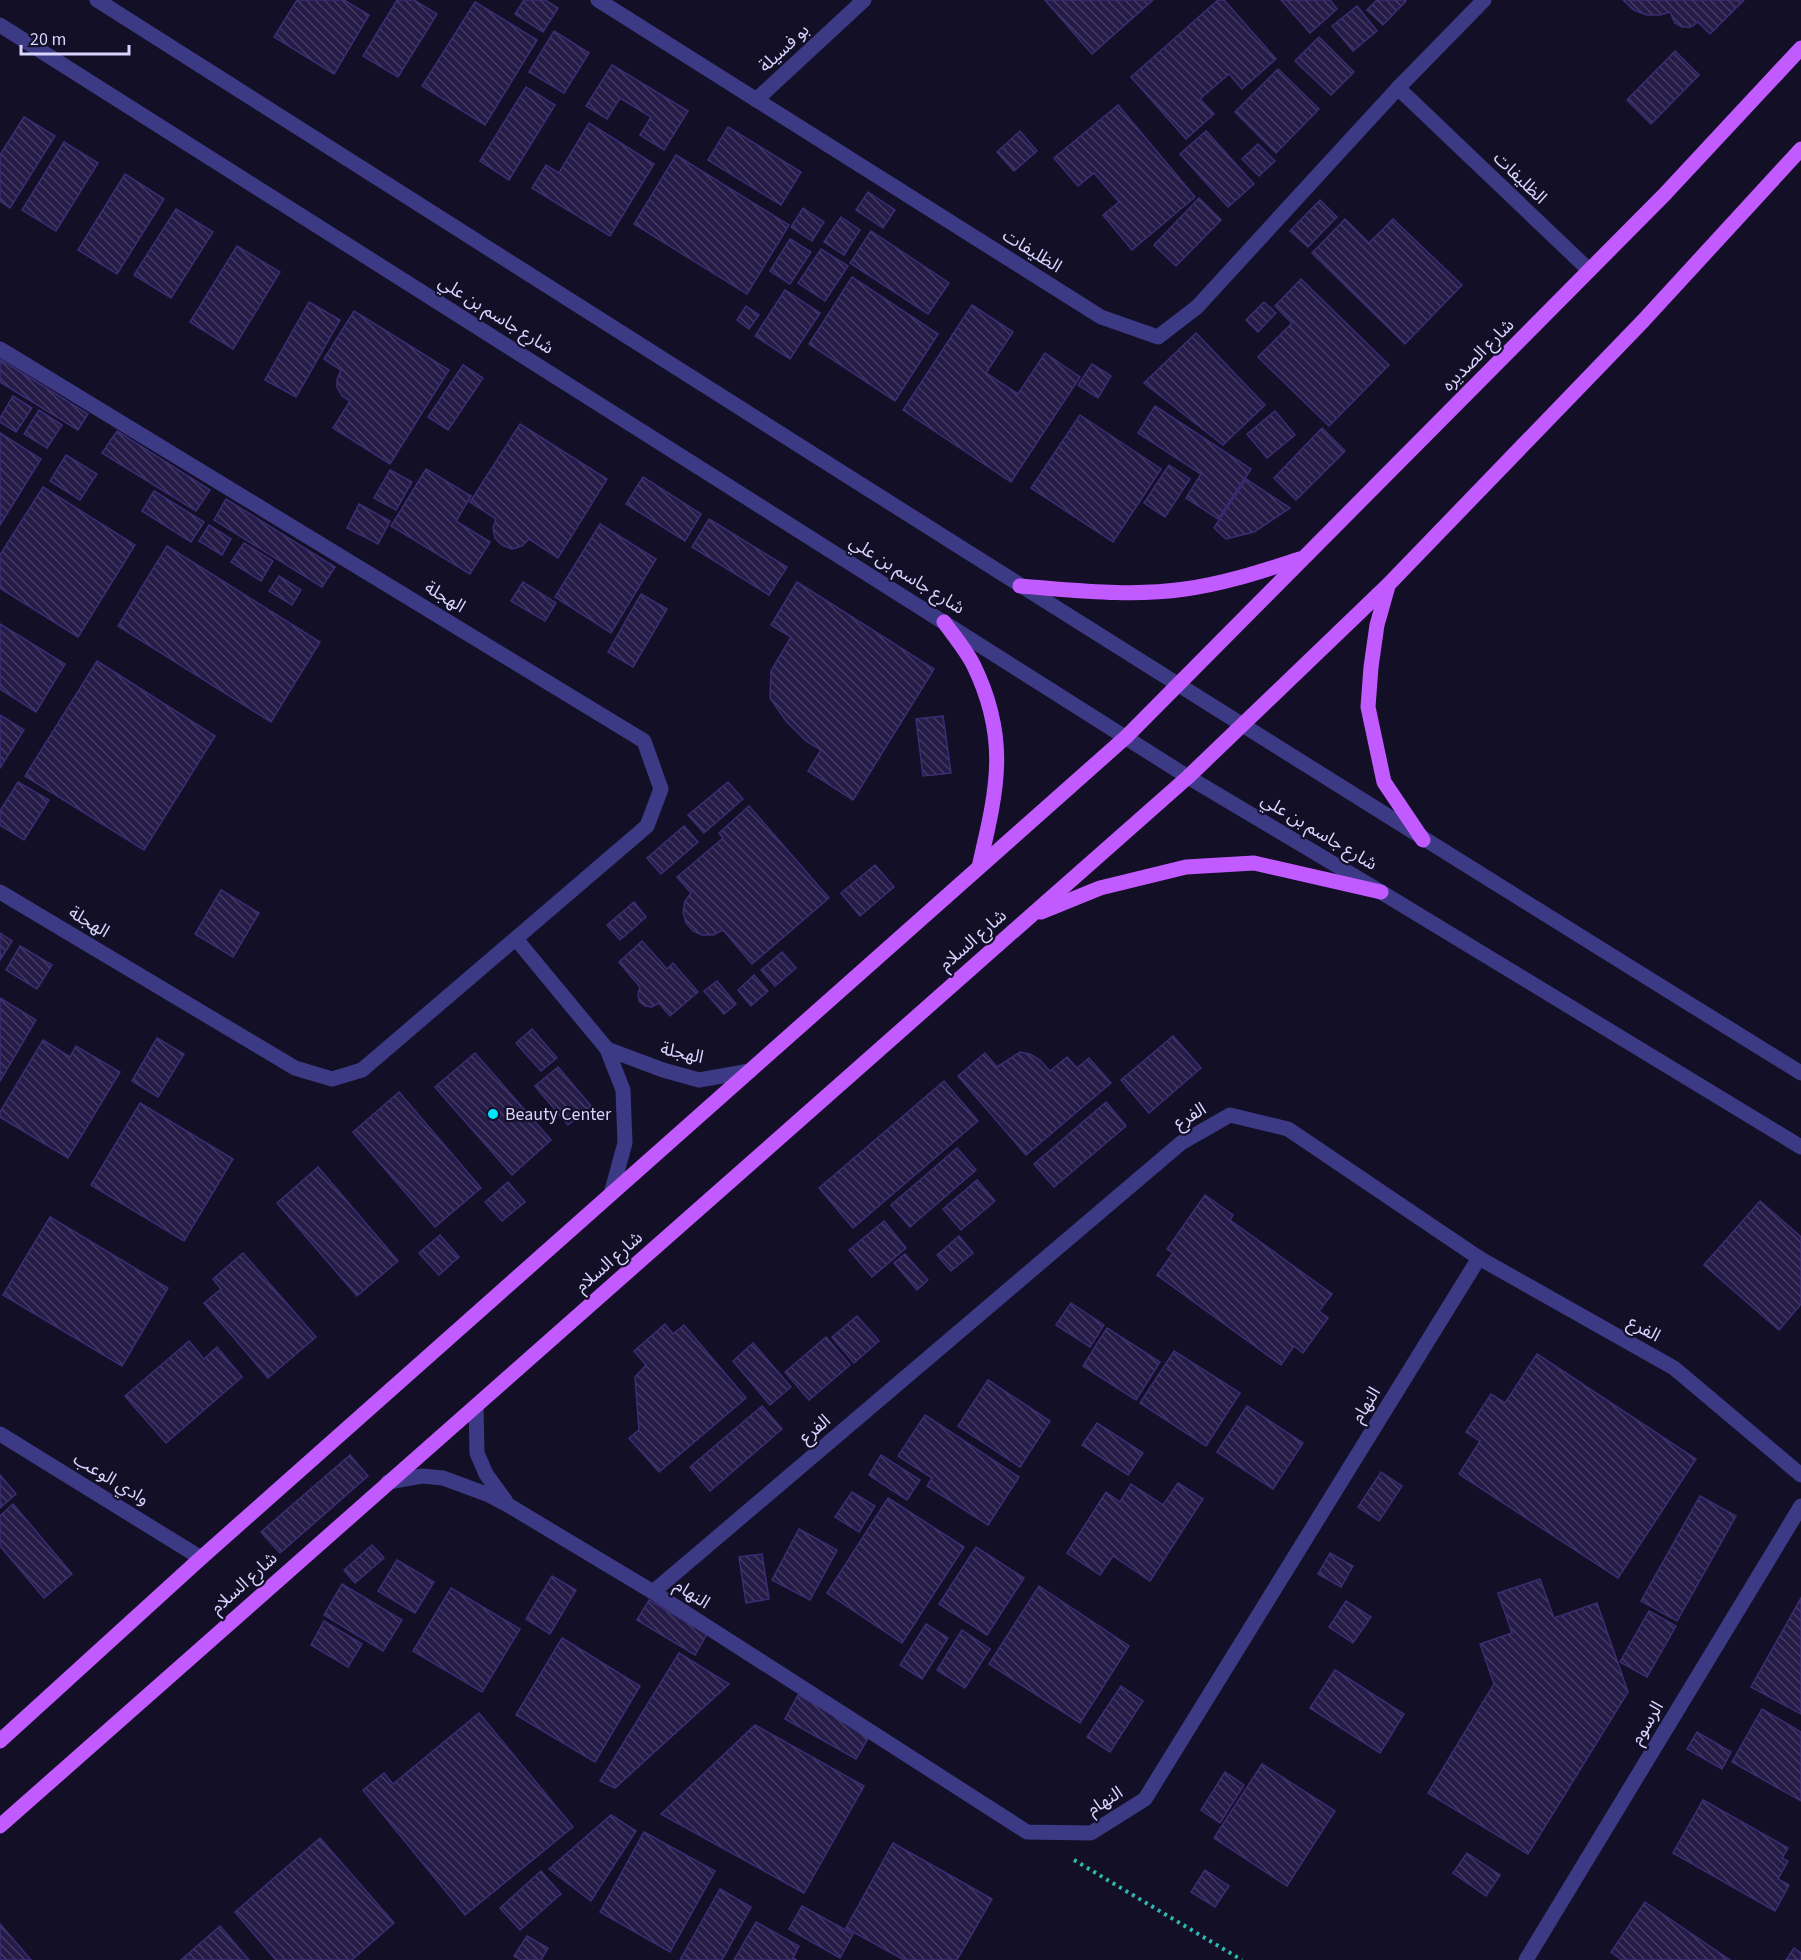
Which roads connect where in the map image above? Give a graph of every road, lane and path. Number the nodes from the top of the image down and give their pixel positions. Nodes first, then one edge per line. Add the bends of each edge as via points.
1 (97, 0) edge
2 (598, 0) edge
3 (864, 0) edge
4 (1484, 0) edge
5 (0, 25) edge
6 (1801, 48) edge
7 (1398, 88) junction
8 (756, 100) junction
9 (1801, 149) edge
10 (1589, 270) junction
11 (0, 349) edge
12 (1303, 558) junction
13 (1388, 585) junction
14 (1020, 586) junction
15 (944, 622) junction
16 (1178, 685) junction
17 (1242, 725) junction
18 (1126, 737) junction
19 (1188, 777) junction
20 (1423, 840) junction
21 (979, 867) junction
22 (1381, 891) junction
23 (0, 892) edge
24 (1030, 916) junction
25 (516, 939) junction
26 (607, 1049) junction
27 (750, 1071) junction
28 (1801, 1073) edge
29 (1801, 1147) edge
30 (611, 1194) junction
31 (1479, 1258) junction
32 (476, 1406) junction
33 (0, 1434) edge
34 (1801, 1474) edge
35 (388, 1482) junction
36 (508, 1505) junction
37 (1801, 1506) edge
38 (201, 1558) junction
39 (653, 1592) junction
40 (0, 1741) edge
41 (0, 1826) edge
42 (1068, 1857) dead end
43 (1242, 1960) edge
44 (1526, 1960) edge

1 - 14 street
2 - 8 street, الظليفات
3 - 8 street, بو فسيلة
4 - 7 street, الظليفات
5 - 15 street, شارع جاسم بن علي
6 - 10 main road, شارع الصديره
7 - 8 street, الظليفات via 1197,308 1158,337 1101,318
7 - 10 street, الظليفات
9 - 13 main road via 1643,321
10 - 12 main road, شارع الصديره
11 - 25 street, الهجلة via 644,741 661,789 647,826
12 - 14 main road via 1233,580 1183,590 1112,593
12 - 16 main road, شارع الصديره
13 - 17 main road
13 - 20 main road via 1377,625 1368,707 1384,782
14 - 16 street
15 - 18 street, شارع جاسم بن علي
15 - 21 main road via 972,663 991,709 997,742 995,797
16 - 17 street
16 - 18 main road
17 - 19 main road, شارع السلام
17 - 20 street
18 - 19 street, شارع جاسم بن علي
18 - 21 main road
19 - 22 street, شارع جاسم بن علي
19 - 24 main road, شارع السلام
20 - 28 street
21 - 27 main road
22 - 24 main road via 1254,863 1186,867 1100,888
22 - 29 street, شارع جاسم بن علي
23 - 25 street, الهجلة via 295,1068 332,1079 362,1070
24 - 32 main road, شارع السلام
25 - 26 street, الهجلة
26 - 27 street, الهجلة via 699,1080
26 - 30 street, الهجلة via 623,1090 625,1143
27 - 30 main road
30 - 38 main road
31 - 34 street, الفرع via 1674,1368
31 - 39 street, الفرع via 1288,1129 1230,1115 1181,1143
31 - 39 street, النهام via 1145,1798 1091,1833 1027,1832
32 - 35 main road, شارع السلام
32 - 36 street, النهام via 477,1453 486,1474
33 - 38 street, وادي الوعب
35 - 36 street, النهام via 422,1476 443,1478
35 - 41 main road, شارع السلام
36 - 39 street, النهام
37 - 44 street, الرسوم
38 - 40 main road
42 - 43 path

